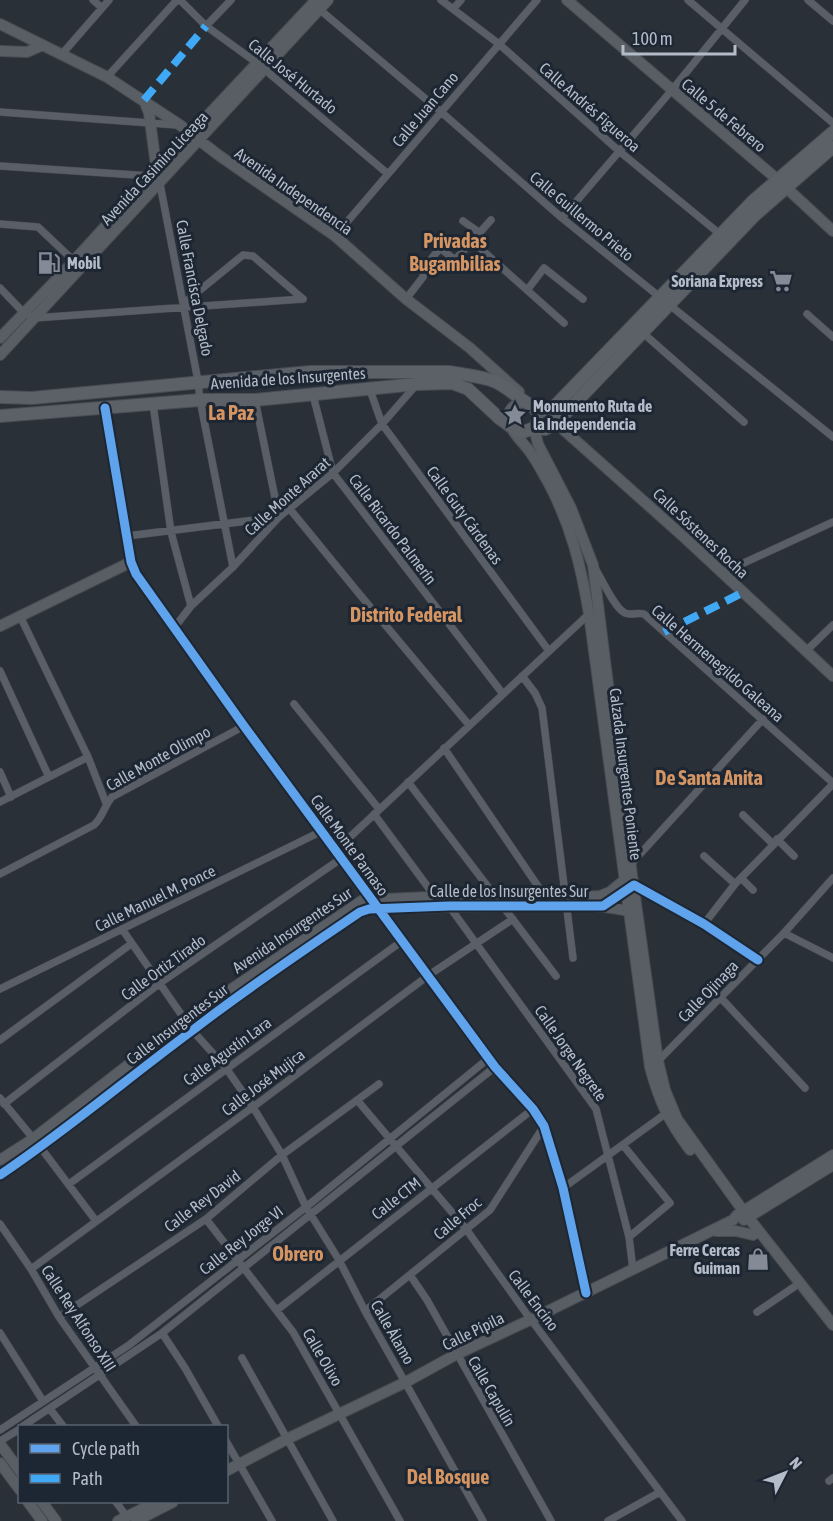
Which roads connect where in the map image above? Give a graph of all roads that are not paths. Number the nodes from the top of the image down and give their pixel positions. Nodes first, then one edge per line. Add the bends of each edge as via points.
1 (93, 0) edge
2 (109, 0) edge
3 (179, 0) edge
4 (231, 0) edge
5 (328, 0) edge
6 (441, 0) edge
7 (461, 0) edge
8 (537, 0) edge
9 (567, 0) edge
10 (688, 0) edge
11 (745, 0) edge
12 (808, 0) edge
13 (313, 4) edge
14 (102, 8) junction
15 (453, 9) junction
16 (833, 21) edge
17 (0, 24) edge
18 (206, 26) junction
19 (721, 28) junction
20 (499, 44) junction
21 (43, 45) junction
22 (0, 51) edge
23 (62, 54) junction
24 (261, 66) junction
25 (107, 77) junction
26 (672, 90) junction
27 (144, 100) junction
28 (440, 111) junction
29 (0, 112) edge
30 (149, 122) junction
31 (833, 123) edge
32 (180, 125) junction
33 (833, 132) edge
34 (195, 137) junction
35 (833, 147) edge
36 (619, 151) junction
37 (0, 166) edge
38 (153, 173) junction
39 (388, 174) junction
40 (160, 184) junction
41 (782, 184) junction
42 (562, 218) junction
43 (491, 220) dead end
44 (463, 221) dead end
45 (0, 224) edge
46 (833, 231) edge
47 (480, 233) junction
48 (721, 235) junction
49 (335, 236) junction
50 (473, 242) junction
51 (74, 261) junction
52 (0, 288) edge
53 (528, 289) junction
54 (406, 299) junction
55 (583, 299) dead end
56 (665, 302) junction
57 (183, 306) junction
58 (807, 314) dead end
59 (29, 315) junction
60 (564, 322) dead end
61 (642, 333) junction
62 (833, 337) edge
63 (0, 338) edge
64 (0, 356) edge
65 (198, 381) junction
66 (417, 384) junction
67 (370, 390) junction
68 (313, 394) junction
69 (1, 396) edge
70 (200, 400) junction
71 (255, 400) junction
72 (529, 403) junction
73 (153, 404) junction
74 (105, 408) junction
75 (550, 411) junction
76 (0, 416) edge
77 (744, 422) dead end
78 (556, 423) junction
79 (382, 424) junction
80 (512, 427) junction
81 (534, 428) junction
82 (833, 437) edge
83 (333, 472) junction
84 (289, 508) junction
85 (279, 517) junction
86 (570, 518) junction
87 (833, 522) edge
88 (224, 524) junction
89 (171, 532) junction
90 (127, 537) junction
91 (131, 562) junction
92 (592, 565) junction
93 (233, 567) junction
94 (722, 573) junction
95 (191, 606) junction
96 (589, 614) junction
97 (20, 616) junction
98 (833, 625) edge
99 (0, 626) edge
100 (174, 628) junction
101 (549, 651) junction
102 (806, 651) junction
103 (0, 671) edge
104 (522, 676) junction
105 (833, 676) edge
106 (503, 694) junction
107 (294, 704) dead end
108 (763, 719) junction
109 (470, 725) junction
110 (244, 726) junction
111 (444, 748) junction
112 (88, 757) junction
113 (0, 772) edge
114 (49, 777) junction
115 (408, 782) junction
116 (833, 783) edge
117 (11, 796) junction
118 (0, 802) edge
119 (106, 803) junction
120 (376, 812) junction
121 (743, 814) dead end
122 (322, 831) junction
123 (775, 842) junction
124 (339, 854) junction
125 (704, 856) dead end
126 (794, 856) dead end
127 (0, 873) edge
128 (833, 878) edge
129 (629, 879) junction
130 (738, 881) junction
131 (753, 890) dead end
132 (496, 894) junction
133 (436, 898) junction
134 (546, 898) junction
135 (371, 899) junction
136 (566, 901) junction
137 (449, 906) junction
138 (504, 906) junction
139 (603, 906) junction
140 (378, 909) junction
141 (629, 911) junction
142 (513, 919) junction
143 (704, 924) junction
144 (122, 929) junction
145 (784, 933) junction
146 (402, 941) junction
147 (132, 944) junction
148 (477, 944) junction
149 (573, 958) dead end
150 (833, 958) edge
151 (758, 960) junction
152 (429, 975) junction
153 (556, 976) dead end
154 (160, 983) junction
155 (0, 989) edge
156 (720, 997) junction
157 (189, 1025) junction
158 (0, 1040) edge
159 (492, 1063) junction
160 (654, 1064) junction
161 (226, 1068) junction
162 (379, 1084) dead end
163 (805, 1088) dead end
164 (357, 1100) junction
165 (2, 1101) edge
166 (254, 1107) junction
167 (533, 1109) junction
168 (665, 1114) junction
169 (544, 1126) junction
170 (33, 1139) junction
171 (393, 1143) junction
172 (623, 1145) junction
173 (41, 1148) junction
174 (697, 1154) junction
175 (282, 1155) junction
176 (607, 1155) junction
177 (833, 1155) edge
178 (0, 1160) edge
179 (833, 1166) edge
180 (0, 1175) edge
181 (69, 1184) junction
182 (431, 1187) junction
183 (563, 1188) junction
184 (306, 1207) junction
185 (310, 1215) junction
186 (741, 1217) junction
187 (206, 1219) junction
188 (96, 1221) junction
189 (0, 1224) edge
190 (466, 1229) junction
191 (713, 1231) junction
192 (753, 1235) junction
193 (629, 1238) junction
194 (770, 1251) junction
195 (237, 1260) junction
196 (339, 1260) junction
197 (243, 1267) junction
198 (30, 1269) junction
199 (633, 1270) junction
200 (410, 1275) junction
201 (794, 1287) junction
202 (586, 1293) junction
203 (277, 1310) junction
204 (365, 1311) junction
205 (757, 1312) dead end
206 (58, 1317) junction
207 (532, 1319) junction
208 (833, 1325) edge
209 (0, 1332) edge
210 (162, 1333) junction
211 (833, 1336) edge
212 (455, 1354) junction
213 (242, 1358) dead end
214 (94, 1369) junction
215 (100, 1376) junction
216 (406, 1382) junction
217 (43, 1401) junction
218 (50, 1409) junction
219 (341, 1414) junction
220 (26, 1425) edge
221 (62, 1425) edge
222 (135, 1425) edge
223 (217, 1425) edge
224 (0, 1430) edge
225 (18, 1430) edge
226 (287, 1439) junction
227 (0, 1443) edge
228 (228, 1444) edge
229 (0, 1463) edge
230 (240, 1464) junction
231 (18, 1467) edge
232 (228, 1470) edge
233 (18, 1487) edge
234 (660, 1492) junction
235 (29, 1503) edge
236 (43, 1503) edge
237 (117, 1503) edge
238 (154, 1503) edge
239 (170, 1503) edge
240 (127, 1520) edge
241 (612, 1520) edge
242 (42, 1521) edge
243 (56, 1521) edge
244 (272, 1521) edge
245 (333, 1521) edge
246 (400, 1521) edge
247 (483, 1521) edge
248 (551, 1521) edge
249 (682, 1521) edge

1 - 14 street
2 - 14 street
3 - 18 street, Calle José Hurtado
3 - 25 street
4 - 18 street
5 - 13 street, Avenida Casimiro Liceaga
6 - 15 street, Calle Andrés Figueroa
7 - 15 street
8 - 20 street, Calle Juan Cano
9 - 26 street, Calle 5 de Febrero
10 - 19 street
11 - 19 street
12 - 16 street
13 - 24 street, Avenida Casimiro Liceaga
13 - 28 street, Calle Guillermo Prieto
14 - 23 street
15 - 20 street, Calle Andrés Figueroa
17 - 21 street, Avenida Independencia
18 - 24 street, Calle José Hurtado
19 - 26 street
19 - 31 street
20 - 28 street, Calle Juan Cano
20 - 36 street, Calle Andrés Figueroa
21 - 22 street via 27,52
21 - 23 street, Avenida Independencia
23 - 25 street, Avenida Independencia
24 - 34 street, Avenida Casimiro Liceaga
24 - 39 street, Calle José Hurtado
25 - 27 street, Avenida Independencia
26 - 36 street
26 - 41 street, Calle 5 de Febrero
27 - 30 street
27 - 32 street, Avenida Independencia
28 - 39 street, Calle Juan Cano
28 - 42 street, Calle Guillermo Prieto
29 - 30 street
30 - 32 street
30 - 38 street, Calle Francisca Delgado
32 - 34 street, Avenida Independencia
33 - 41 main road
34 - 38 street, Avenida Casimiro Liceaga
34 - 40 street, Avenida Casimiro Liceaga
34 - 49 street, Avenida Independencia
35 - 41 main road
36 - 42 street
36 - 48 street, Calle Andrés Figueroa
37 - 38 street
38 - 40 street, Calle Francisca Delgado
38 - 51 street, Avenida Casimiro Liceaga
39 - 49 street, Calle Juan Cano
40 - 57 street, Calle Francisca Delgado
40 - 59 street, Avenida Casimiro Liceaga
41 - 46 street, Calle 5 de Febrero
41 - 48 main road via 753,201
41 - 56 main road
42 - 56 street, Calle Guillermo Prieto
43 - 47 street
44 - 47 street
45 - 51 street via 38,227
47 - 50 street
48 - 56 main road
49 - 54 street, Avenida Independencia
50 - 53 street
50 - 54 street via 455,260 440,248
51 - 59 street, Avenida Casimiro Liceaga
52 - 59 street
53 - 55 street via 544,268
53 - 60 street
54 - 72 street, Avenida Independencia via 484,360
56 - 61 main road
56 - 75 main road
56 - 82 street, Calle Guillermo Prieto
57 - 57 street via 247,254 303,299
57 - 59 street
57 - 65 street, Calle Francisca Delgado
58 - 62 street
59 - 63 street, Avenida Casimiro Liceaga
59 - 64 street, Avenida Casimiro Liceaga
61 - 77 street
61 - 78 main road
65 - 69 main road, Avenida de los Insurgentes via 32,398
65 - 70 street, Calle Francisca Delgado
65 - 72 main road, Avenida de los Insurgentes via 310,372 450,372 497,383
66 - 67 main road, Avenida de los Insurgentes
66 - 79 street, Calle Monte Ararat
66 - 80 main road, Avenida de los Insurgentes via 456,383
67 - 68 main road, Avenida de los Insurgentes
67 - 79 street, Calle Guty Cárdenas
68 - 71 main road, Avenida de los Insurgentes
68 - 83 street, Calle Ricardo Palmerín
70 - 71 main road, Avenida de los Insurgentes
70 - 73 main road, Avenida de los Insurgentes
70 - 88 street, Calle Francisca Delgado
71 - 85 street
72 - 75 main road, Avenida de los Insurgentes
72 - 80 street via 512,407
72 - 81 street via 538,416
73 - 74 main road, Avenida de los Insurgentes
73 - 89 street
74 - 76 main road, Avenida de los Insurgentes
74 - 90 street, Calle Monte Parnaso
75 - 78 street, Calle Sóstenes Rocha
78 - 81 main road via 545,429
78 - 94 street, Calle Sóstenes Rocha
79 - 83 street, Calle Monte Ararat
79 - 101 street, Calle Guty Cárdenas
80 - 81 main road via 523,432
80 - 86 street, Calzada Insurgentes Poniente
81 - 86 street, Calzada Insurgentes Poniente
83 - 84 street, Calle Monte Ararat
83 - 106 street, Calle Ricardo Palmerín
84 - 85 street, Calle Monte Ararat
84 - 109 street
85 - 88 street
85 - 93 street, Calle Monte Ararat
86 - 92 street, Calzada Insurgentes Poniente
86 - 96 street, Calzada Insurgentes Poniente
87 - 94 street
88 - 89 street
88 - 93 street, Calle Francisca Delgado
89 - 90 street
89 - 95 street
90 - 91 street, Calle Monte Parnaso
91 - 97 street
91 - 100 street, Calle Monte Parnaso
92 - 108 street, Calle Hermenegildo Galeana via 621,610 629,615 644,614
92 - 129 street, Calzada Insurgentes Poniente
93 - 95 street, Calle Monte Ararat
94 - 102 street, Calle Sóstenes Rocha
95 - 100 street, Calle Monte Ararat
96 - 101 street
96 - 129 street, Calzada Insurgentes Poniente
97 - 99 street
97 - 112 street
98 - 102 street
100 - 110 street, Calle Monte Parnaso
101 - 104 street
102 - 105 street, Calle Sóstenes Rocha
103 - 114 street
104 - 106 street
104 - 136 street via 542,708
106 - 109 street
107 - 120 street
108 - 116 street, Calle Hermenegildo Galeana
108 - 129 street
109 - 111 street
110 - 119 street, Calle Monte Olimpo
110 - 122 street, Calle Monte Parnaso
111 - 115 street
111 - 134 street
112 - 114 street
112 - 119 street
113 - 117 street
114 - 117 street
115 - 120 street
115 - 132 street
116 - 123 street
117 - 118 street
119 - 127 street, Calle Monte Olimpo via 103,817 94,825
120 - 124 street
120 - 133 street
121 - 123 street
122 - 124 street, Calle Monte Parnaso
122 - 144 street, Calle Manuel M. Ponce
123 - 126 street
123 - 130 street
124 - 135 street, Calle Monte Parnaso
124 - 154 street, Calle Ortiz Tirado
125 - 130 street
128 - 145 street, Calle Ojinaga
129 - 136 street, Calle de los Insurgentes Sur via 600,896
129 - 139 street, Calle de los Insurgentes Sur
129 - 141 street, Calzada Insurgentes Poniente
129 - 143 street
129 - 160 street, Calzada Insurgentes Poniente
130 - 131 street
130 - 143 street
132 - 133 street, Calle de los Insurgentes Sur
132 - 134 street, Calle de los Insurgentes Sur
132 - 138 street
133 - 135 street, Calle de los Insurgentes Sur
134 - 136 street, Calle de los Insurgentes Sur
135 - 140 street, Calle Monte Parnaso
135 - 157 street, Avenida Insurgentes Sur via 355,904
136 - 138 street, Calle de los Insurgentes Sur
136 - 139 street, Calle de los Insurgentes Sur
136 - 149 street
137 - 138 street, Calle de los Insurgentes Sur
137 - 140 street, Calle de los Insurgentes Sur
137 - 148 street, Calle Jorge Negrete
138 - 142 street
139 - 141 street
140 - 146 street, Calle Monte Parnaso
140 - 157 street, Calle Insurgentes Sur via 360,912
141 - 160 street, Calzada Insurgentes Poniente
142 - 148 street, Calle José Mujica
142 - 153 street
143 - 151 street
144 - 147 street, Calle Álamo
144 - 155 street, Calle Manuel M. Ponce
145 - 150 street
145 - 151 street, Calle Ojinaga
146 - 152 street, Calle Monte Parnaso
146 - 161 street, Calle Agustín Lara
147 - 154 street, Calle Álamo
147 - 158 street
148 - 152 street, Calle José Mujica
148 - 176 street, Calle Jorge Negrete via 596,1109
151 - 156 street, Calle Ojinaga
152 - 159 street, Calle Monte Parnaso
152 - 166 street, Calle José Mujica
154 - 157 street, Calle Álamo
154 - 165 street, Calle Ortiz Tirado
156 - 160 street, Calle Ojinaga
156 - 163 street
157 - 161 street, Calle Álamo
157 - 170 street, Avenida Insurgentes Sur
157 - 173 street, Calle Insurgentes Sur
159 - 167 street, Calle Monte Parnaso
159 - 171 street, Calle Rey Jorge VI
160 - 168 street, Calzada Insurgentes Poniente via 657,1093
160 - 174 street, Calzada Insurgentes Poniente
161 - 166 street, Calle Álamo
161 - 181 street, Calle Agustín Lara
162 - 164 street, Calle Rey David
164 - 171 street, Calle Encino
164 - 175 street, Calle Rey David
165 - 170 street
166 - 175 street, Calle Álamo
166 - 188 street, Calle José Mujica
167 - 169 street, Calle Monte Parnaso
167 - 182 street, Calle CTM
168 - 172 street
168 - 174 street, Calzada Insurgentes Poniente
169 - 183 street, Calle Monte Parnaso
169 - 190 street, Calle Froc via 490,1210
170 - 173 street
170 - 178 street, Avenida Insurgentes Sur
171 - 182 street, Calle Encino
171 - 184 street, Calle Rey Jorge VI
171 - 185 street, Calle Rey Jorge VI
172 - 176 street
172 - 193 street via 670,1203
173 - 180 street, Calle Insurgentes Sur
173 - 181 street
174 - 186 street, Calzada Insurgentes Poniente
175 - 184 street, Calle Álamo
175 - 187 street, Calle Rey David
176 - 183 street
176 - 193 street, Calle Jorge Negrete
177 - 186 street, Calle Pípila
179 - 186 street, Calle Pípila
181 - 188 street
182 - 190 street, Calle Encino
182 - 196 street, Calle CTM
183 - 202 street, Calle Monte Parnaso
184 - 185 street, Calle Álamo
184 - 195 street, Calle Rey Jorge VI
185 - 196 street, Calle Álamo
185 - 197 street, Calle Rey Jorge VI
186 - 191 street, Calle Pípila
186 - 192 street, Calzada Insurgentes Poniente
186 - 194 street, Calzada Insurgentes Poniente
187 - 195 street, Calle Olivo
187 - 206 street, Calle Rey David
188 - 198 street, Calle José Mujica
189 - 198 street, Calle Rey Alfonso XIII
190 - 200 street, Calle Froc
190 - 207 street, Calle Encino
191 - 192 street
191 - 199 street, Calle Pípila
192 - 194 street, Calzada Insurgentes Poniente
193 - 199 street, Calle Jorge Negrete
194 - 201 street, Calzada Insurgentes Poniente
194 - 208 street, Calzada Insurgentes Poniente
195 - 197 street, Calle Olivo
195 - 214 street, Calle Rey Jorge VI
196 - 203 street, Calle CTM
196 - 204 street, Calle Álamo
197 - 203 street, Calle Olivo
197 - 210 street, Calle Rey Jorge VI
198 - 206 street, Calle Rey Alfonso XIII
199 - 202 street, Calle Pípila
200 - 204 street, Calle Froc
200 - 212 street, Calle Capulín
201 - 205 street
201 - 211 street, Calzada Insurgentes Poniente
202 - 207 street, Calle Pípila
203 - 219 street, Calle Olivo
204 - 216 street, Calle Álamo
206 - 214 street, Calle Rey Alfonso XIII
207 - 212 street, Calle Pípila
207 - 234 street, Calle Encino
209 - 217 street
210 - 215 street, Calle Rey Jorge VI
210 - 223 street
212 - 216 street, Calle Pípila
212 - 248 street, Calle Capulín
213 - 226 street
214 - 215 street, Calle Rey Alfonso XIII
214 - 217 street, Calle Rey Jorge VI
215 - 218 street, Calle Rey Jorge VI
215 - 222 street, Calle Rey Alfonso XIII
216 - 219 street, Calle Pípila
216 - 247 street, Calle Álamo
217 - 224 street, Calle Rey Jorge VI
218 - 220 street, Calle Rey Jorge VI
218 - 221 street
219 - 226 street, Calle Pípila
219 - 246 street, Calle Olivo
225 - 227 street, Calle Rey Jorge VI
226 - 230 street, Calle Pípila
226 - 245 street
227 - 231 street
228 - 230 street
229 - 233 street
230 - 232 street, Calle Pípila
230 - 244 street
234 - 241 street
234 - 249 street, Calle Encino
235 - 242 street
236 - 243 street
237 - 240 street
238 - 240 street
239 - 240 street

